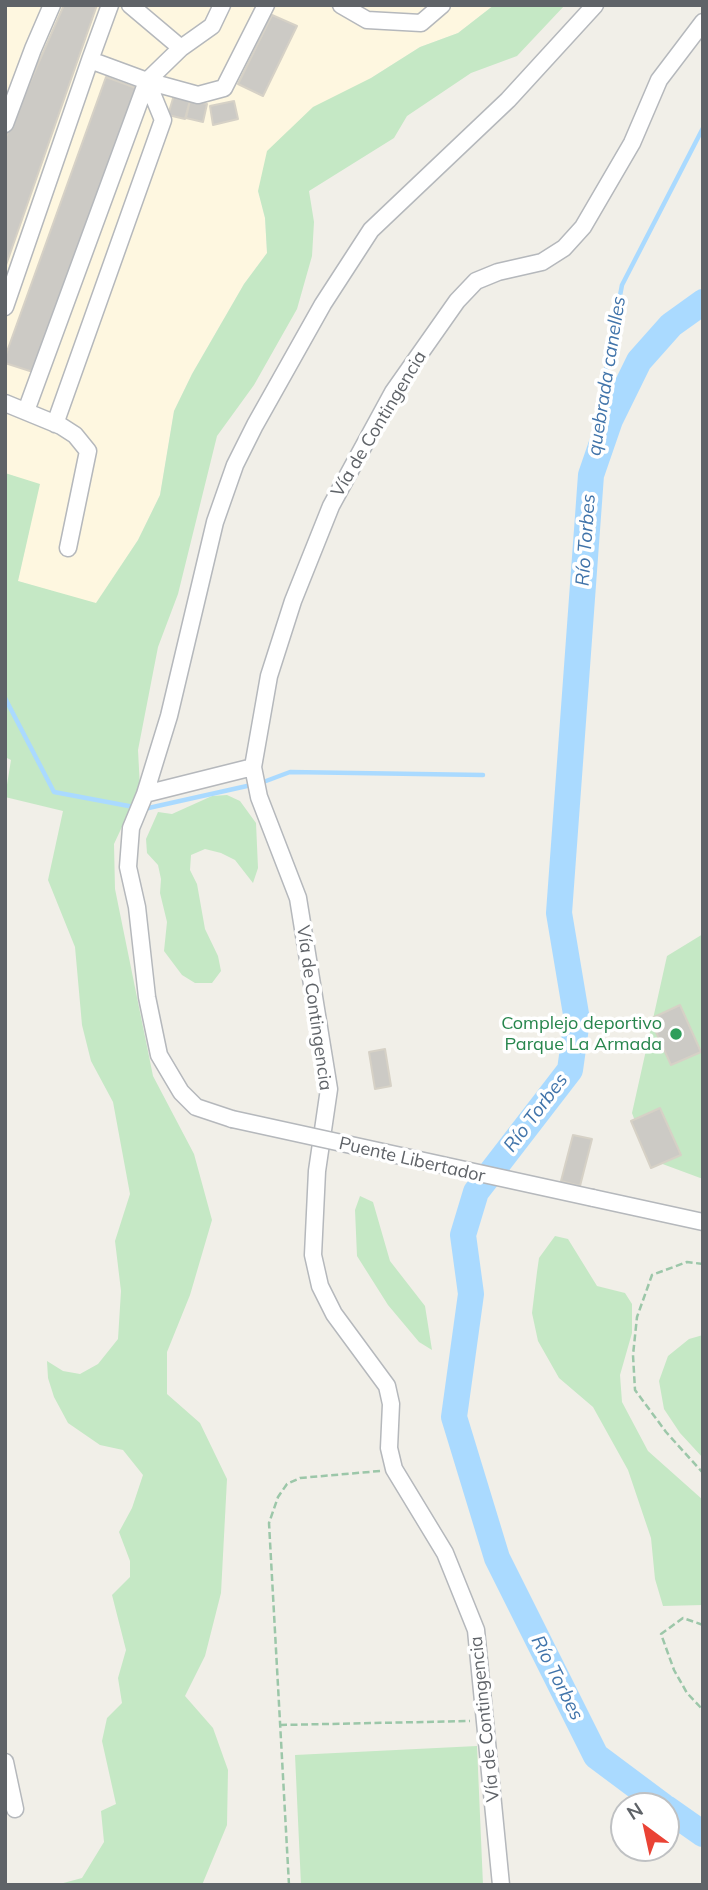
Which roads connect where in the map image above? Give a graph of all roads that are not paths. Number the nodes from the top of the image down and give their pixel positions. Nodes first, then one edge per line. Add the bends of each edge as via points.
1 (52, 5) edge
2 (110, 5) edge
3 (130, 5) edge
4 (222, 5) edge
5 (266, 5) edge
6 (341, 5) edge
7 (442, 5) edge
8 (595, 5) edge
9 (703, 22) edge
10 (181, 48) junction
11 (90, 60) junction
12 (147, 81) junction
13 (5, 124) edge
14 (5, 307) edge
15 (5, 403) edge
16 (26, 411) junction
17 (55, 424) junction
18 (68, 548) dead end
19 (253, 766) junction
20 (145, 794) junction
21 (703, 1222) edge
22 (5, 1762) edge
23 (15, 1809) dead end
24 (502, 1885) edge

1 - 13 street
2 - 11 street
3 - 10 street
4 - 10 street via 212,26
5 - 12 street via 224,88 198,95
6 - 7 street via 367,20 421,23
8 - 20 street, Puente Libertador via 508,100 371,230 317,316 235,465 200,577 169,716
9 - 19 street, Vía de Contingencia via 659,80 632,143 583,227 564,248 542,262 477,281 457,301 393,392 331,506 293,601 269,676
10 - 12 street
11 - 12 street
11 - 14 street
12 - 16 street
12 - 17 street via 163,120
15 - 16 street
16 - 17 street
17 - 18 street via 75,435 88,450
19 - 20 street
19 - 24 street, Vía de Contingencia via 259,797 298,898 329,1089 317,1171 313,1255 320,1286 334,1314 387,1386 394,1469 445,1553 476,1630
20 - 21 street, Puente Libertador, bridge via 131,828 128,867 159,1055 181,1093 196,1107 232,1119
22 - 23 street

